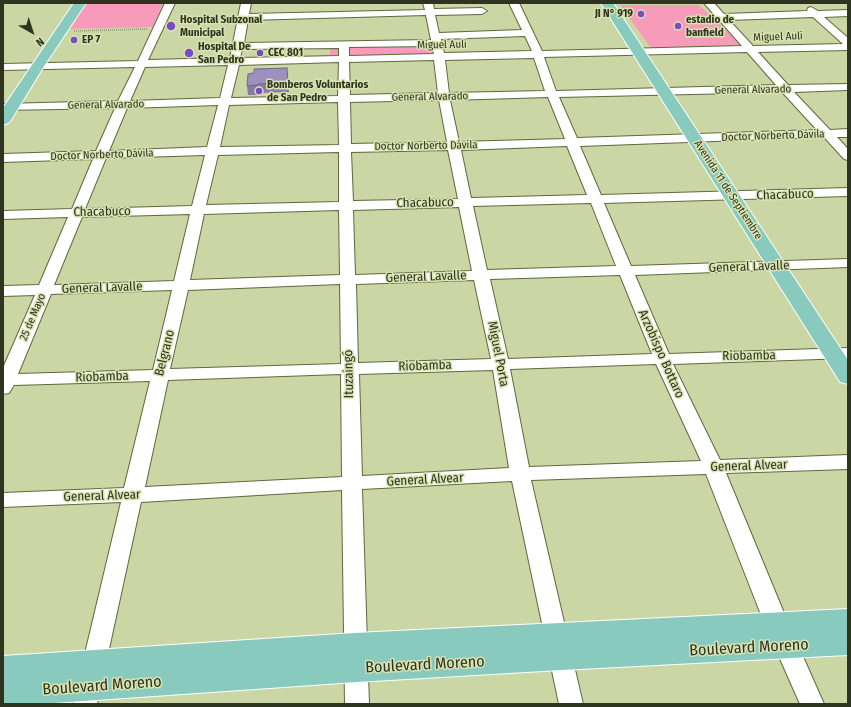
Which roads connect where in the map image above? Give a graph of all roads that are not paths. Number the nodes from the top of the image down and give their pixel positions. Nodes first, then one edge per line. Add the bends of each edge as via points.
1 (80, 3) edge
2 (170, 3) edge
3 (514, 3) edge
4 (607, 3) edge
5 (617, 3) edge
6 (709, 3) edge
7 (802, 3) edge
8 (480, 7) edge
9 (429, 8) edge
10 (245, 10) edge
11 (816, 14) junction
12 (848, 14) edge
13 (722, 17) junction
14 (527, 33) junction
15 (491, 34) junction
16 (848, 43) edge
17 (437, 45) junction
18 (848, 47) edge
19 (750, 50) junction
20 (343, 51) junction
21 (644, 52) junction
22 (236, 54) junction
23 (538, 54) junction
24 (141, 63) junction
25 (37, 66) junction
26 (3, 67) edge
27 (848, 87) edge
28 (785, 89) junction
29 (669, 91) junction
30 (552, 94) junction
31 (444, 97) junction
32 (344, 99) junction
33 (225, 102) junction
34 (122, 104) junction
35 (7, 107) edge
36 (3, 120) edge
37 (827, 134) junction
38 (848, 134) edge
39 (700, 138) junction
40 (572, 142) junction
41 (455, 146) junction
42 (344, 148) junction
43 (212, 151) junction
44 (101, 155) junction
45 (848, 156) edge
46 (3, 158) edge
47 (848, 192) edge
48 (738, 196) junction
49 (596, 200) junction
50 (465, 202) junction
51 (346, 205) junction
52 (198, 210) junction
53 (77, 212) junction
54 (3, 215) edge
55 (848, 264) edge
56 (783, 265) junction
57 (625, 271) junction
58 (482, 276) junction
59 (347, 280) junction
60 (182, 285) junction
61 (45, 290) junction
62 (3, 291) edge
63 (843, 352) edge
64 (662, 358) junction
65 (500, 363) junction
66 (349, 368) junction
67 (160, 375) junction
68 (848, 377) edge
69 (4, 383) edge
70 (848, 462) edge
71 (714, 468) junction
72 (520, 474) junction
73 (351, 485) junction
74 (133, 495) junction
75 (3, 500) edge
76 (848, 621) edge
77 (782, 636) junction
78 (848, 643) edge
79 (558, 646) junction
80 (355, 657) junction
81 (3, 669) edge
82 (89, 685) edge
83 (3, 693) edge
84 (357, 704) edge
85 (571, 704) edge
86 (812, 704) edge

1 - 25 main road
2 - 24 street, 25 de Mayo
3 - 14 street, Arzobispo Bottaro
4 - 21 main road, Avenida 11 de Septiembre
5 - 21 main road, Avenida 11 de Septiembre
6 - 13 street
7 - 11 street
8 - 9 street
8 - 15 street
9 - 10 street
9 - 17 street, Miguel Porta
10 - 22 street, Belgrano
11 - 12 street
11 - 13 street
11 - 16 street
13 - 19 street
14 - 15 street
14 - 23 street, Arzobispo Bottaro
15 - 17 street
17 - 20 street, Miguel Auli
17 - 23 street, Miguel Auli
17 - 31 street, Miguel Porta
18 - 19 street, Miguel Auli
19 - 21 street, Miguel Auli
19 - 28 street
20 - 22 street, Miguel Auli
20 - 22 street
20 - 32 street, Ituzaingó
21 - 23 street, Miguel Auli
21 - 29 main road, Avenida 11 de Septiembre
22 - 24 street, Miguel Auli
22 - 33 street, Belgrano
23 - 30 street, Arzobispo Bottaro
24 - 25 street, Miguel Auli
24 - 34 street, 25 de Mayo
25 - 26 street, Miguel Auli
25 - 35 main road
27 - 28 street, General Alvarado
28 - 29 street, General Alvarado
28 - 37 street
29 - 30 street, General Alvarado
29 - 39 main road, Avenida 11 de Septiembre
30 - 31 street, General Alvarado
30 - 40 street, Arzobispo Bottaro
31 - 32 street, General Alvarado
31 - 41 street, Miguel Porta
32 - 33 street, General Alvarado
32 - 42 street, Ituzaingó
33 - 34 street, General Alvarado
33 - 43 street, Belgrano
34 - 35 street, General Alvarado
34 - 44 street, 25 de Mayo
35 - 36 main road
37 - 38 street, Doctor Norberto Dávila
37 - 39 street, Doctor Norberto Dávila
37 - 45 street
39 - 40 street, Doctor Norberto Dávila
39 - 48 main road, Avenida 11 de Septiembre
40 - 41 street, Doctor Norberto Dávila
40 - 49 street, Arzobispo Bottaro
41 - 42 street, Doctor Norberto Dávila
41 - 50 street, Miguel Porta
42 - 43 street, Doctor Norberto Dávila
42 - 51 street, Ituzaingó
43 - 44 street, Doctor Norberto Dávila
43 - 52 street, Belgrano
44 - 46 street, Doctor Norberto Dávila
44 - 53 street, 25 de Mayo
47 - 48 street, Chacabuco
48 - 49 street, Chacabuco
48 - 56 main road, Avenida 11 de Septiembre
49 - 50 street, Chacabuco
49 - 57 street, Arzobispo Bottaro
50 - 51 street, Chacabuco
50 - 58 street, Miguel Porta
51 - 52 street, Chacabuco
51 - 59 street, Ituzaingó
52 - 53 street, Chacabuco
52 - 60 street, Belgrano
53 - 54 street, Chacabuco
53 - 61 street, 25 de Mayo
55 - 56 street, General Lavalle
56 - 57 street, General Lavalle
56 - 63 main road, Avenida 11 de Septiembre
57 - 58 street, General Lavalle
57 - 64 street, Arzobispo Bottaro
58 - 59 street, General Lavalle
58 - 65 street, Miguel Porta
59 - 60 street, General Lavalle
59 - 66 street, Ituzaingó
60 - 61 street, General Lavalle
60 - 67 street, Belgrano
61 - 62 street, General Lavalle
61 - 69 street, 25 de Mayo
63 - 64 street, Riobamba
63 - 68 main road, Avenida 11 de Septiembre
64 - 65 street, Riobamba
64 - 71 street, Arzobispo Bottaro
65 - 66 street, Riobamba
65 - 72 street, Miguel Porta
66 - 67 street, Riobamba
66 - 73 street, Ituzaingó
67 - 69 street, Riobamba
67 - 74 street, Belgrano
70 - 71 street, General Alvear
71 - 72 street, General Alvear
71 - 77 street, Arzobispo Bottaro
72 - 73 street, General Alvear
72 - 79 street, Miguel Porta
73 - 74 street, General Alvear
73 - 80 street, Ituzaingó
74 - 75 street, General Alvear
74 - 82 street, Belgrano
76 - 77 main road, Boulevard Moreno
77 - 78 main road, Boulevard Moreno
77 - 79 main road, Boulevard Moreno
77 - 86 street, Arzobispo Bottaro
79 - 80 main road, Boulevard Moreno
79 - 85 street, Miguel Porta
80 - 82 main road, Boulevard Moreno
80 - 84 street, Ituzaingó
81 - 82 main road, Boulevard Moreno
82 - 83 main road, Boulevard Moreno

